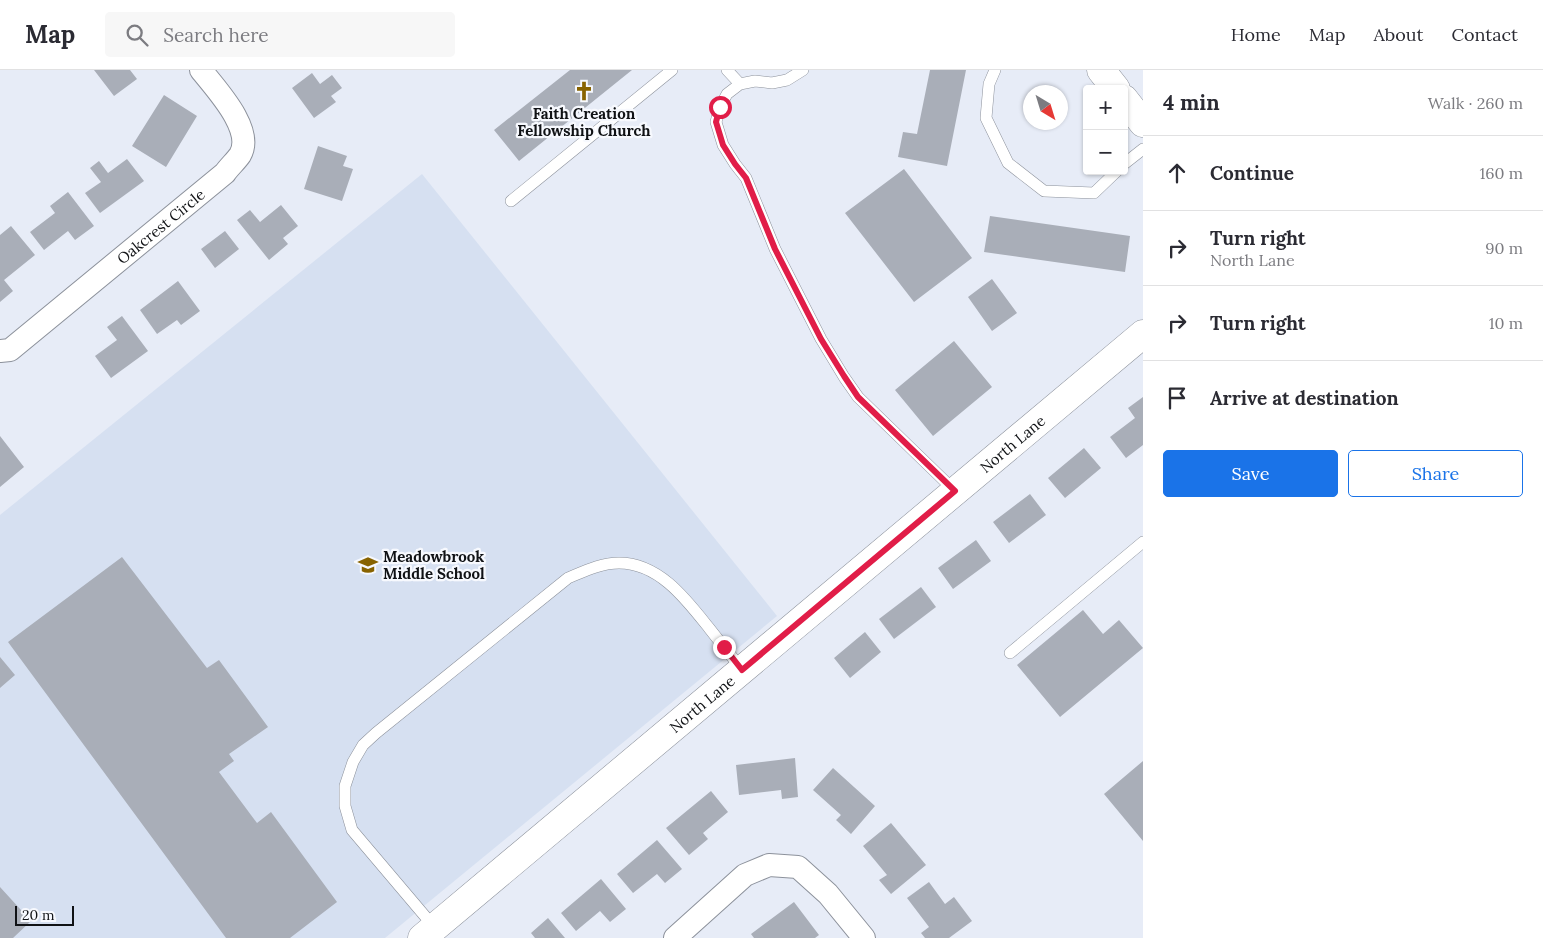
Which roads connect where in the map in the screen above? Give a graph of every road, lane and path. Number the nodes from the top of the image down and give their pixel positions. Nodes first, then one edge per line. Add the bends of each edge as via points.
1 (201, 70) edge
2 (672, 70) edge
3 (727, 70) edge
4 (803, 70) edge
5 (995, 70) edge
6 (1101, 70) edge
7 (740, 84) junction
8 (1113, 85) edge
9 (1128, 104) edge
10 (1143, 123) edge
11 (1143, 148) edge
12 (1128, 160) edge
13 (1113, 175) edge
14 (511, 201) dead end
15 (1143, 334) edge
16 (0, 352) edge
17 (955, 491) junction
18 (1143, 542) edge
19 (1010, 653) dead end
20 (742, 670) junction
21 (433, 935) edge
22 (675, 938) edge
23 (864, 938) edge

1 - 16 street, Oakcrest Circle via 234,113 244,134 241,154 224,173 10,350
2 - 14 lane
3 - 7 lane
4 - 7 lane via 787,80
5 - 13 lane via 989,84 986,118 1008,163 1044,191 1094,193
6 - 8 street
7 - 17 lane via 720,107 716,122 723,145 746,178 775,249 821,339 858,397
9 - 10 street
11 - 12 lane
15 - 17 street, North Lane
17 - 20 street, North Lane
18 - 19 lane
20 - 21 street, North Lane
20 - 21 lane via 685,598 668,582 645,567 620,563 594,566 568,578 363,745 345,786 345,806 352,830
22 - 23 street via 745,875 769,865 798,867 828,894

